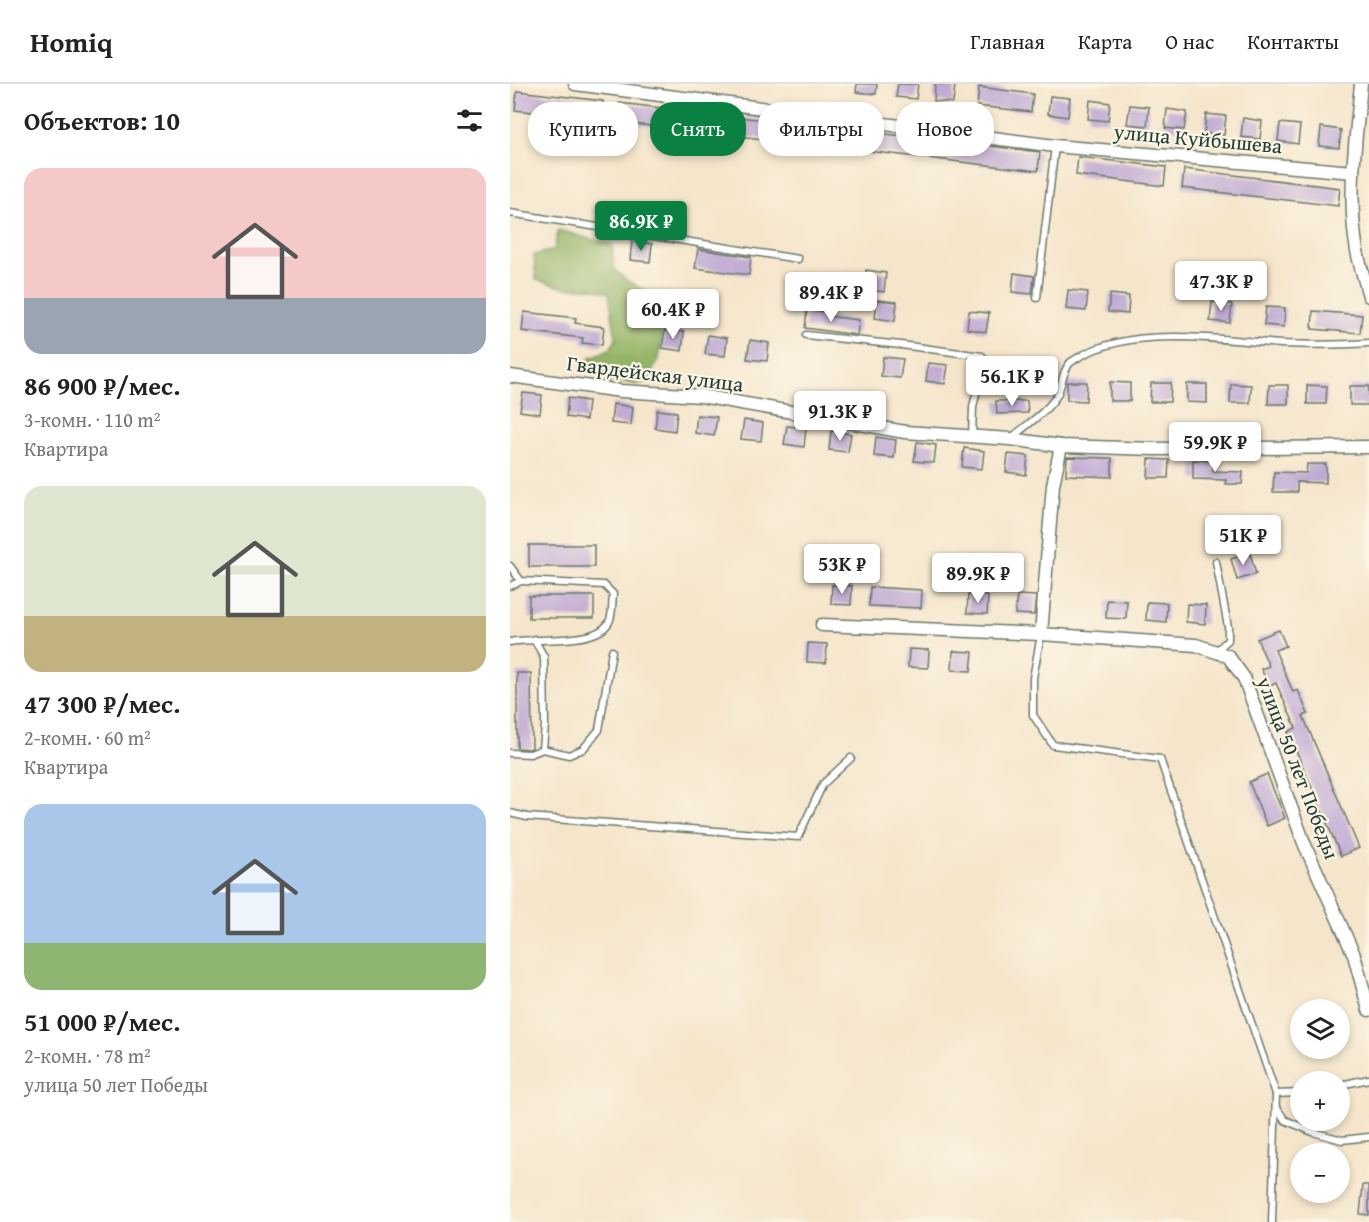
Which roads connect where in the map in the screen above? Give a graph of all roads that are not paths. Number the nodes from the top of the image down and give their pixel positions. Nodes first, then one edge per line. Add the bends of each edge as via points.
1 (575, 84) edge
2 (1361, 84) edge
3 (646, 88) edge
4 (1055, 146) junction
5 (1353, 172) junction
6 (510, 213) edge
7 (798, 259) dead end
8 (1369, 296) edge
9 (1037, 298) dead end
10 (807, 335) dead end
11 (1369, 343) edge
12 (510, 376) edge
13 (972, 437) junction
14 (1010, 439) junction
15 (1061, 446) junction
16 (1369, 447) edge
17 (1216, 562) dead end
18 (510, 566) edge
19 (521, 581) junction
20 (510, 586) edge
21 (822, 625) dead end
22 (1041, 634) junction
23 (534, 639) junction
24 (510, 642) edge
25 (612, 651) dead end
26 (1216, 652) junction
27 (543, 749) junction
28 (510, 753) edge
29 (851, 758) dead end
30 (510, 813) edge
31 (1369, 1010) edge
32 (1369, 1079) edge
33 (1350, 1083) edge
34 (1276, 1094) junction
35 (1290, 1095) edge
36 (1275, 1106) junction
37 (1369, 1137) edge
38 (1272, 1222) edge

1 - 3 street, улица Куйбышева
2 - 5 street
3 - 4 street, улица Куйбышева
4 - 5 street, улица Куйбышева
4 - 9 lane
5 - 8 street via 1357,251
6 - 7 lane
10 - 13 lane via 982,356
11 - 14 lane via 1338,346 1196,336 1122,341 1069,364 1056,396
12 - 13 street, Гвардейская улица via 621,391 701,396 904,432
13 - 14 street, Гвардейская улица
14 - 15 street, Гвардейская улица
15 - 16 street, Гвардейская улица
15 - 22 street via 1053,484
17 - 26 lane via 1228,640
18 - 19 lane
19 - 20 lane
19 - 23 lane via 604,585 613,594 609,622 600,632 568,639
21 - 22 street, улица 50 лет Победы
22 - 26 street, улица 50 лет Победы via 1196,645
22 - 34 lane via 1033,678 1033,715 1053,745 1160,759
23 - 24 lane
23 - 27 lane via 543,657
25 - 27 lane via 599,730 583,749 569,755
26 - 31 street, улица 50 лет Победы via 1228,656 1244,678 1304,843 1354,955
27 - 28 lane via 530,754
29 - 30 lane via 823,784 798,837
32 - 33 lane
34 - 35 lane
34 - 36 lane
36 - 37 lane via 1285,1120 1313,1132 1342,1140
36 - 38 lane

